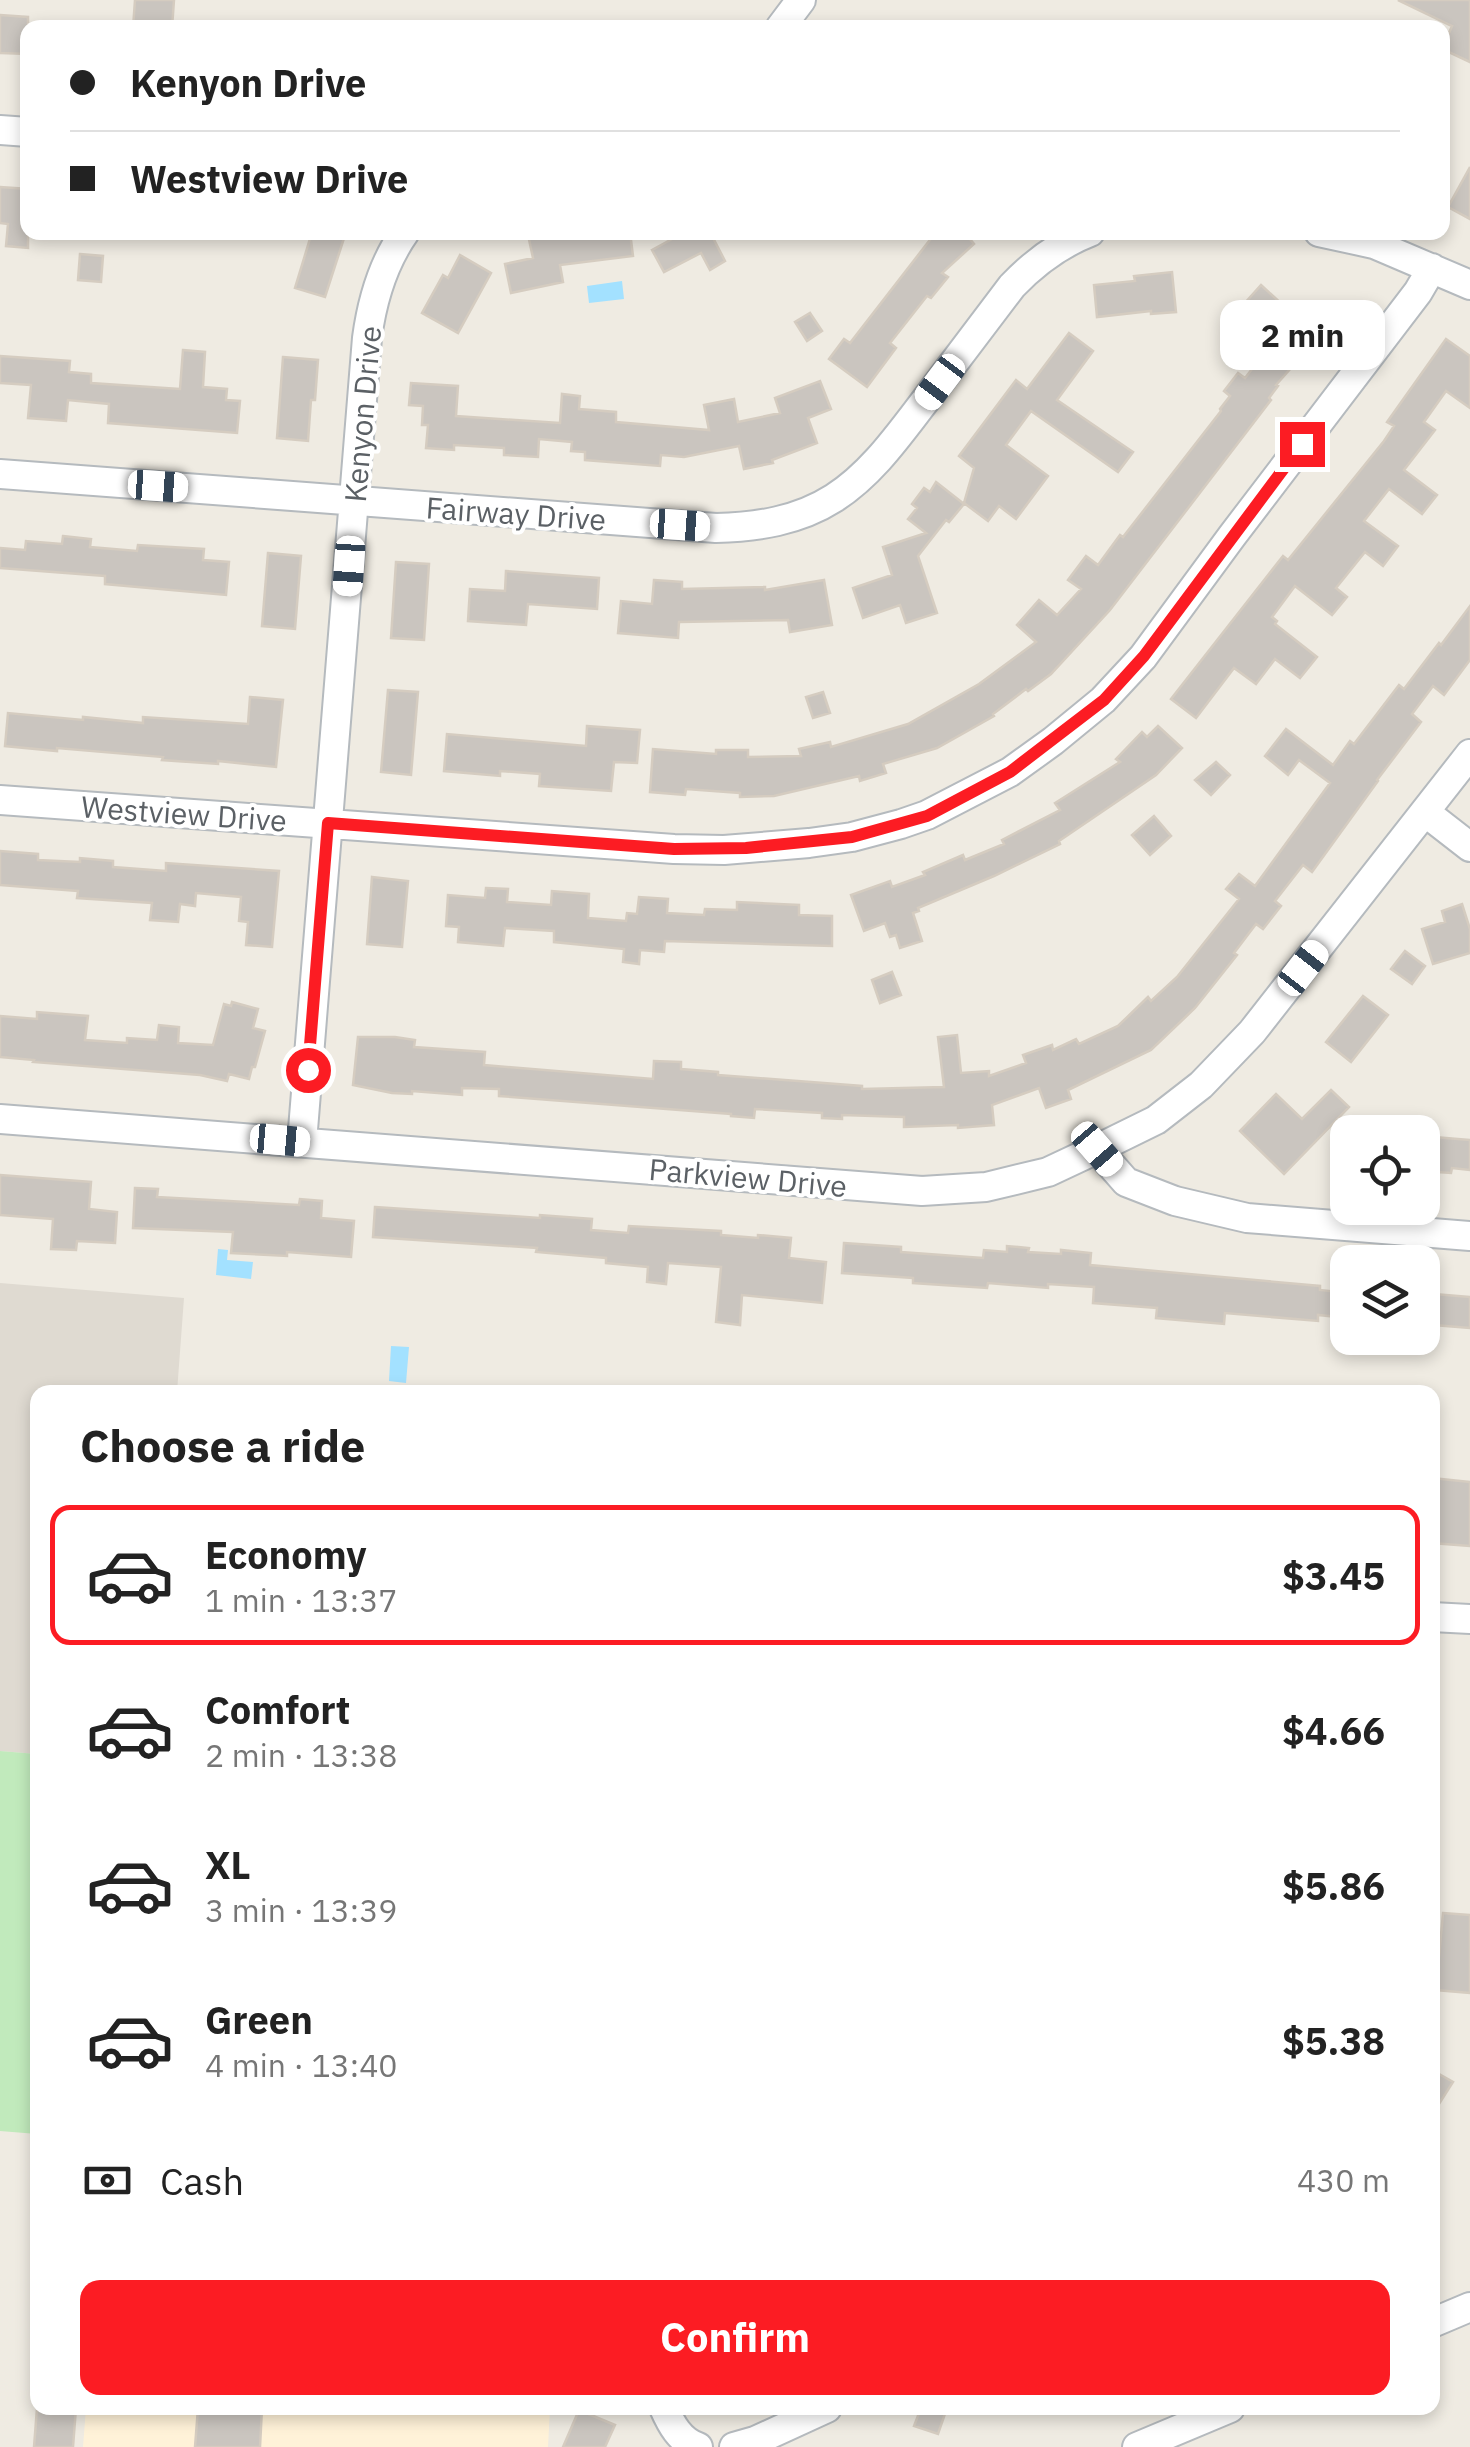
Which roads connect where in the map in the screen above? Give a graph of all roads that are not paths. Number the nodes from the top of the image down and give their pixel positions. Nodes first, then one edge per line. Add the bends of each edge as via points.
1 (399, 240) edge
2 (1072, 240) edge
3 (1356, 240) edge
4 (1432, 268) junction
5 (1470, 285) edge
6 (0, 474) edge
7 (354, 500) junction
8 (1470, 754) edge
9 (0, 800) edge
10 (1425, 812) junction
11 (328, 823) junction
12 (1470, 847) edge
13 (0, 1119) edge
14 (302, 1142) junction
15 (1097, 1149) junction
16 (1470, 1236) edge
17 (1440, 1617) edge
18 (1470, 1619) edge
19 (1470, 2307) edge
20 (1440, 2320) edge
21 (667, 2415) edge
22 (812, 2415) edge
23 (1213, 2415) edge
24 (748, 2445) edge
25 (698, 2447) edge
26 (1137, 2447) edge

1 - 7 street, Kenyon Drive via 371,310
2 - 7 street, Fairway Drive via 1012,286 892,445 834,498 801,515 716,528
3 - 4 street
4 - 5 street
4 - 11 street, Westview Drive via 1144,656 1053,742 961,799 852,837 724,850
6 - 7 street, Fairway Drive
7 - 11 street, Kenyon Drive
8 - 10 street, Parkview Drive
9 - 11 street, Westview Drive
10 - 12 street
10 - 15 street, Parkview Drive via 1252,1032 1201,1085 1156,1120
11 - 14 street, Kenyon Drive
13 - 14 street, Parkview Drive
14 - 15 street, Parkview Drive via 922,1191 986,1187 1048,1172
15 - 16 street via 1126,1182 1247,1218
17 - 18 street
19 - 20 street
21 - 25 street via 675,2431
22 - 24 street
23 - 26 street

